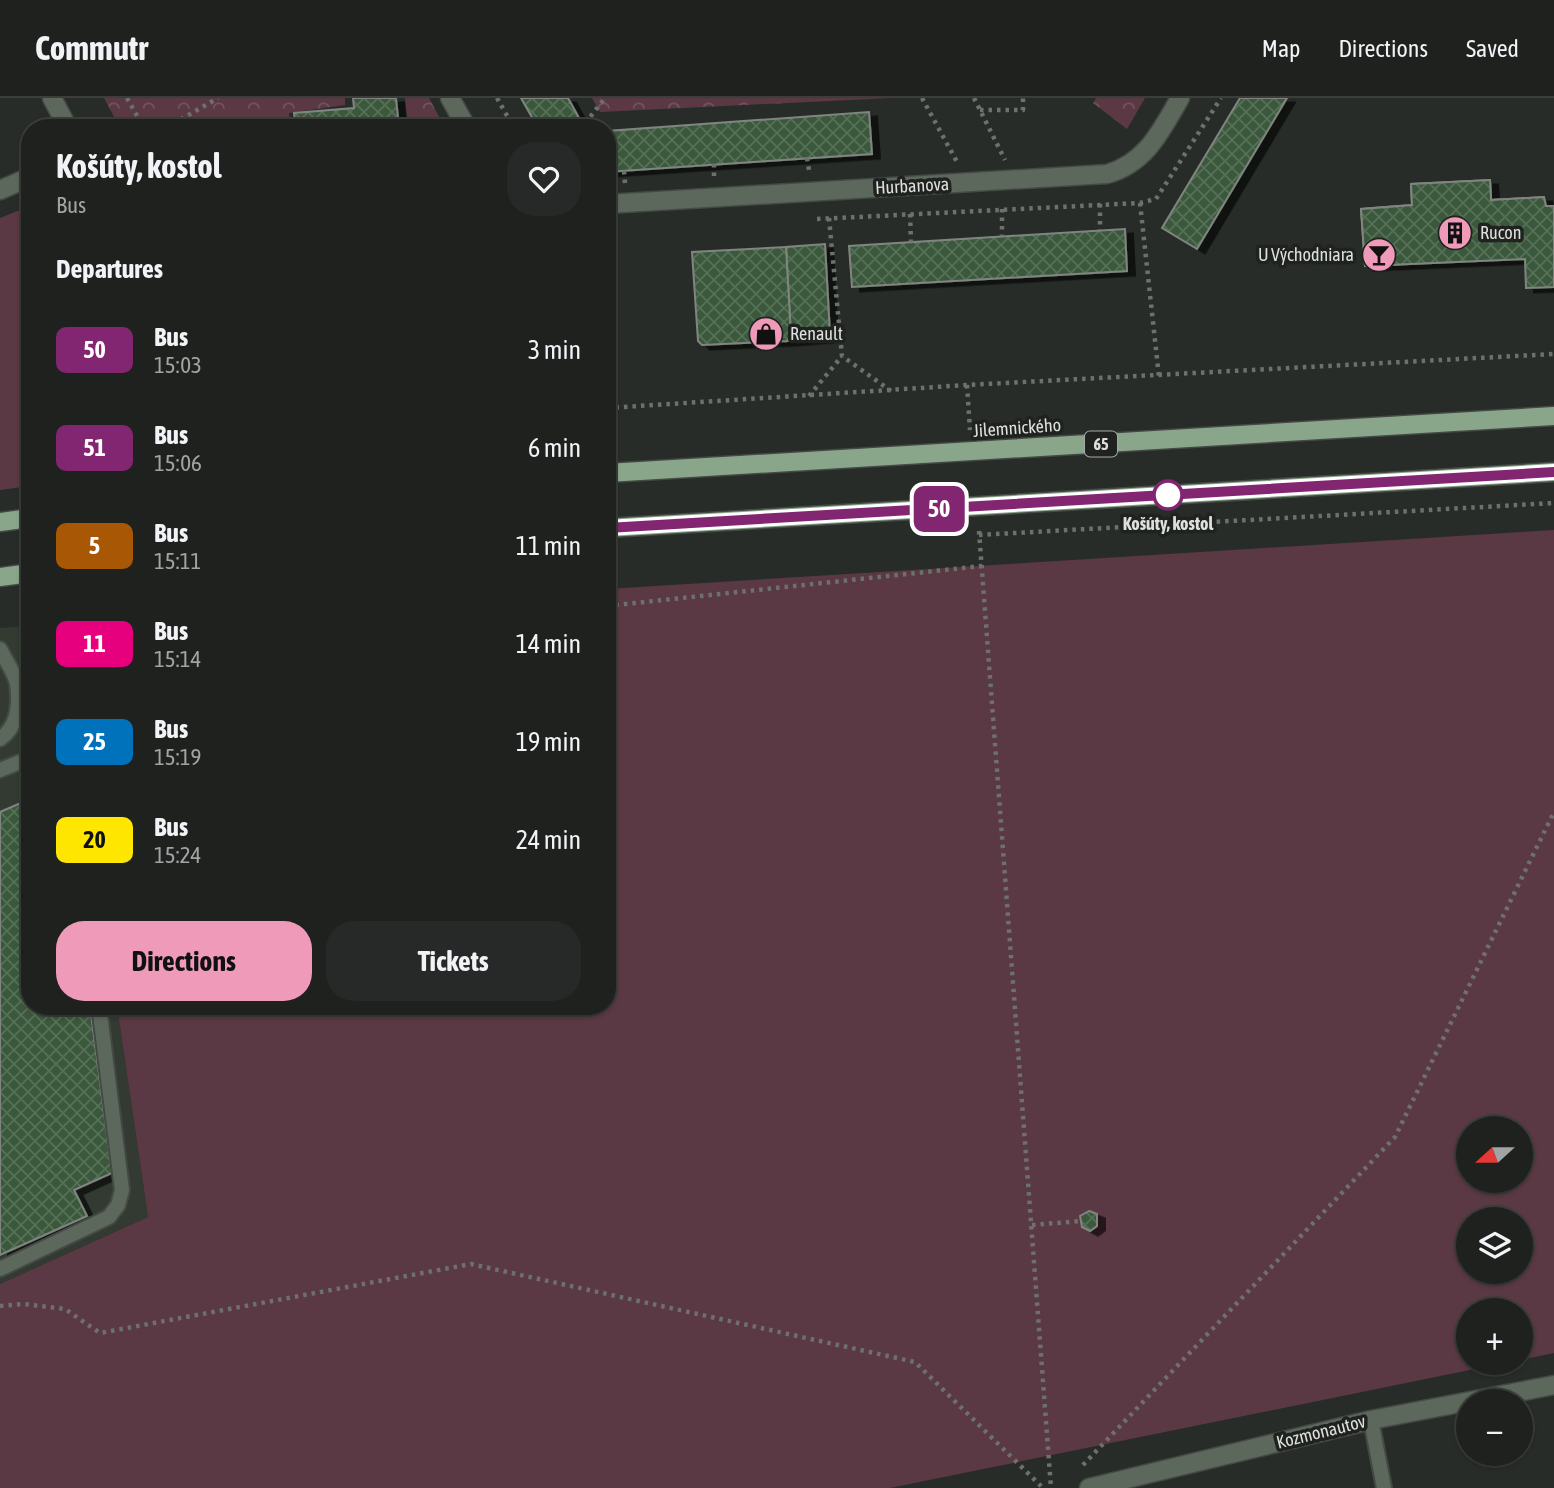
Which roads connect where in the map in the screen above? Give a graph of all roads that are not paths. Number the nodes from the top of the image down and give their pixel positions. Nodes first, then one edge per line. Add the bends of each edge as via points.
1 (52, 98) edge
2 (450, 98) edge
3 (1180, 98) edge
4 (63, 119) edge
5 (462, 119) edge
6 (21, 181) edge
7 (0, 190) edge
8 (616, 203) edge
9 (1554, 416) edge
10 (616, 472) edge
11 (1554, 472) edge
12 (21, 519) edge
13 (0, 522) edge
14 (616, 527) edge
15 (21, 574) edge
16 (0, 577) edge
17 (0, 649) edge
18 (0, 739) edge
19 (21, 762) edge
20 (0, 770) edge
21 (100, 1015) edge
22 (0, 1269) edge
23 (1554, 1385) edge
24 (1371, 1420) junction
25 (1089, 1488) edge
26 (1384, 1488) edge

1 - 4 street
2 - 5 street
3 - 8 street, Hurbanova via 1146,153 1107,174
6 - 7 street
9 - 10 main road, Jilemnického / 65
11 - 14 main road
12 - 13 main road
15 - 16 main road
17 - 18 lane via 17,682 17,714 11,731
19 - 20 lane
21 - 22 lane via 122,1190 118,1205 108,1217
23 - 24 street, Kozmonautov
24 - 25 street, Kozmonautov
24 - 26 lane

